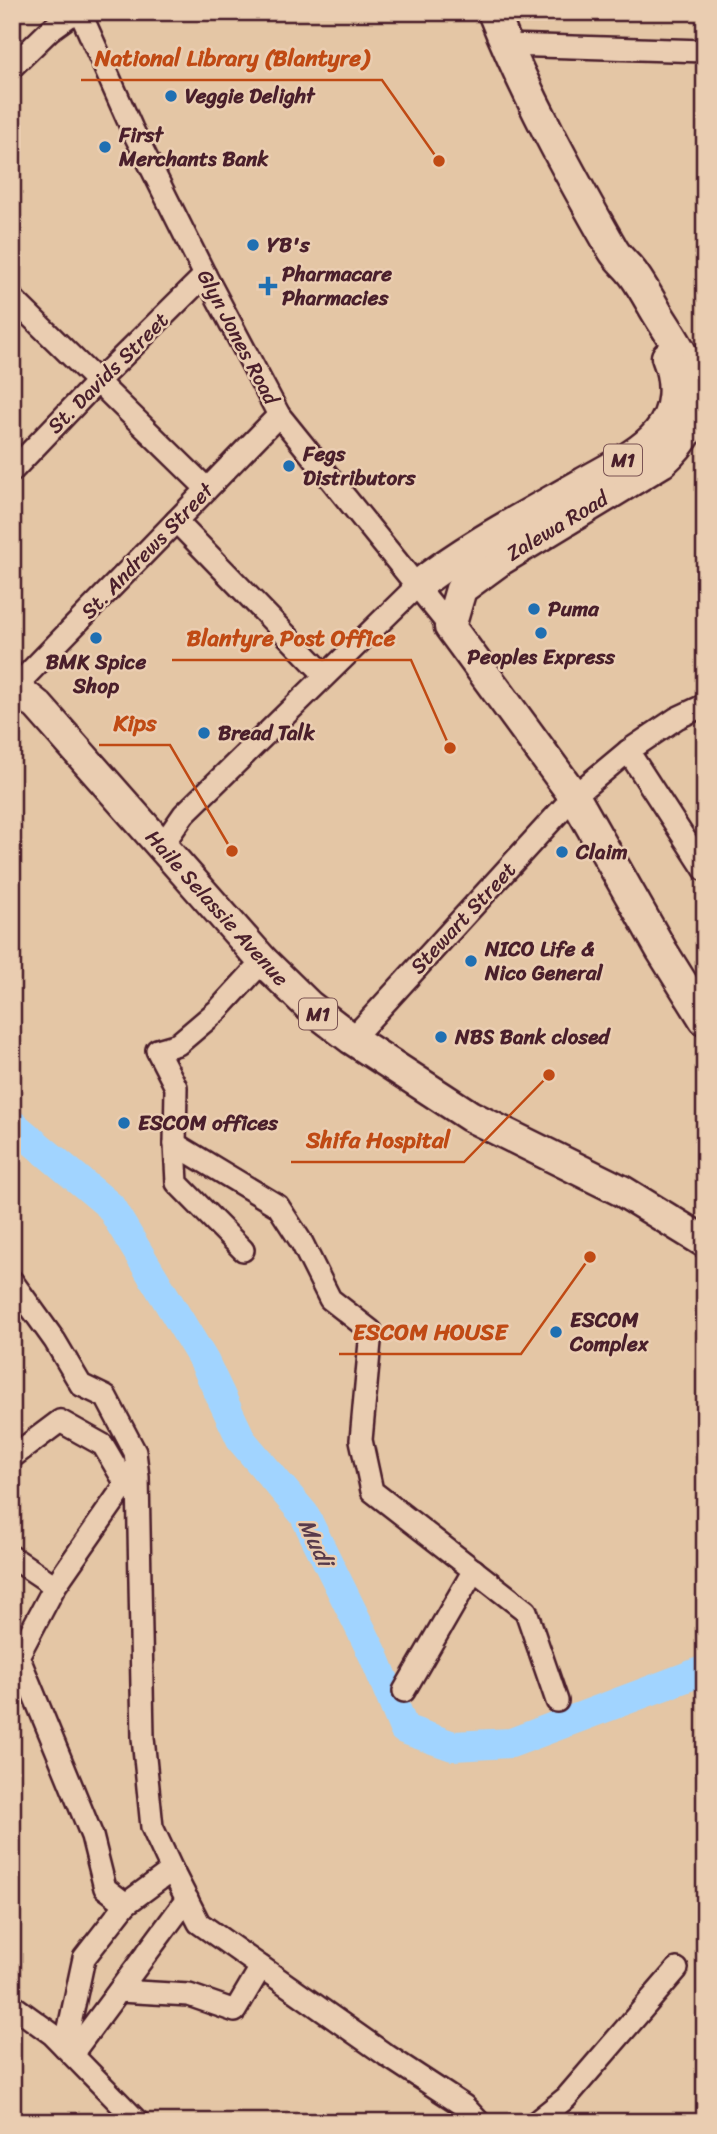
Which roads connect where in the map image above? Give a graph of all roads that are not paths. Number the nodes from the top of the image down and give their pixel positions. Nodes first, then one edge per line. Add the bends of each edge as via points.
1 (78, 12) edge
2 (493, 12) edge
3 (506, 45) junction
4 (705, 51) edge
5 (12, 67) edge
6 (616, 254) junction
7 (205, 275) junction
8 (12, 298) edge
9 (97, 382) junction
10 (279, 415) junction
11 (12, 471) edge
12 (206, 488) junction
13 (176, 521) junction
14 (417, 586) junction
15 (450, 627) junction
16 (325, 675) junction
17 (14, 686) edge
18 (705, 705) edge
19 (628, 751) junction
20 (574, 796) junction
21 (160, 846) junction
22 (705, 870) edge
23 (263, 961) junction
24 (705, 1020) edge
25 (352, 1039) junction
26 (175, 1143) junction
27 (705, 1242) edge
28 (243, 1250) dead end
29 (12, 1281) edge
30 (12, 1457) edge
31 (12, 1557) edge
32 (474, 1570) junction
33 (55, 1586) junction
34 (404, 1692) dead end
35 (557, 1701) dead end
36 (172, 1870) junction
37 (187, 1899) junction
38 (126, 1904) junction
39 (261, 1967) junction
40 (677, 1969) dead end
41 (119, 1991) junction
42 (12, 2005) edge
43 (73, 2010) junction
44 (23, 2018) edge
45 (69, 2051) junction
46 (138, 2122) edge
47 (478, 2122) edge
48 (536, 2122) edge

1 - 5 street via 50,30
1 - 7 street, Glyn Jones Road
2 - 3 highway, Zalewa Road / M1
3 - 4 street
3 - 6 highway, Zalewa Road / M1 via 539,117
6 - 14 highway, Zalewa Road / M1 via 623,281 672,370 675,387 668,418 658,433 624,459 451,560
6 - 15 highway, Zalewa Road / M1 via 635,275 687,364 695,396 688,430 662,462 461,589
7 - 9 street, St. Davids Street
7 - 10 street, Glyn Jones Road
8 - 9 street
9 - 11 street, St. Davids Street
9 - 12 street
10 - 12 street, St. Andrews Street
10 - 14 street, Glyn Jones Road
12 - 13 street, St. Andrews Street
13 - 16 street
13 - 17 street, St. Andrews Street
14 - 15 street, Glyn Jones Road
14 - 16 street
15 - 20 highway
16 - 21 street via 184,814
17 - 21 highway, Haile Selassie Avenue / M1 via 38,706
18 - 19 street, Stewart Street
19 - 20 street, Stewart Street
19 - 22 street
20 - 24 highway
20 - 25 street, Stewart Street
21 - 23 highway, Haile Selassie Avenue / M1
23 - 25 highway, Haile Selassie Avenue / M1 via 309,1006
23 - 26 street via 218,1010 178,1044 157,1051 176,1087
25 - 27 highway, Haile Selassie Avenue / M1 via 470,1116 622,1191
26 - 28 street via 177,1183
26 - 32 street via 278,1206 330,1299 371,1331 361,1440 372,1491
29 - 36 street via 81,1385 106,1396 135,1452 143,1738 152,1827
30 - 33 street via 60,1421 103,1445 126,1484
31 - 33 street
32 - 34 street
32 - 35 street via 526,1611
33 - 38 street via 18,1656 92,1836 105,1888
36 - 37 street
36 - 38 street
37 - 39 street via 199,1923
37 - 41 street
38 - 43 street via 84,1958
39 - 41 street via 234,2011 189,1995
39 - 47 street via 464,2106
40 - 48 street via 566,2098
41 - 45 street
42 - 44 street
43 - 44 street
43 - 45 street
44 - 45 street
45 - 46 street

